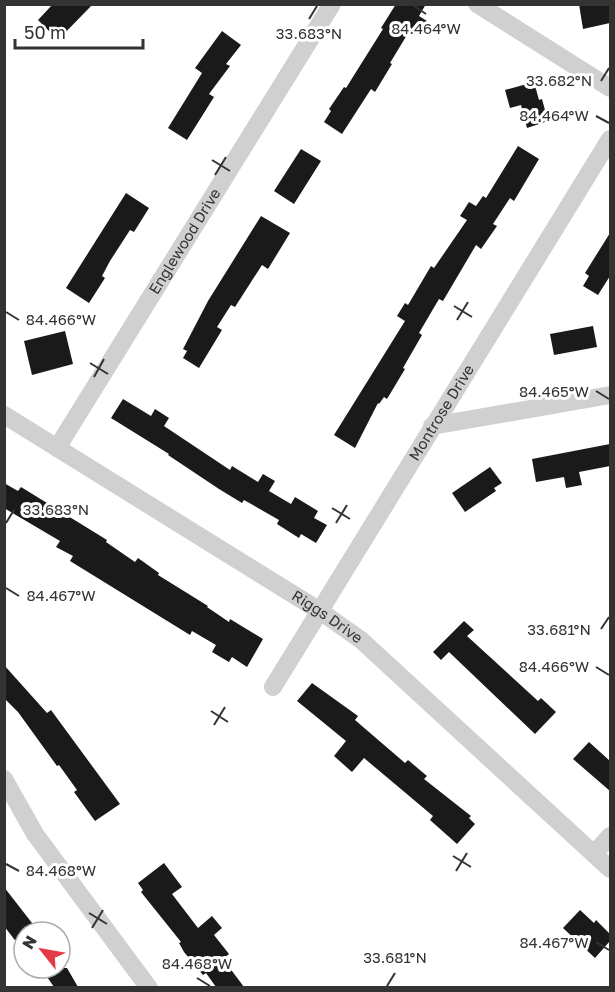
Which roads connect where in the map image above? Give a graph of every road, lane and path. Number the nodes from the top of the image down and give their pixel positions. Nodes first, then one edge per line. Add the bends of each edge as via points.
1 (332, 4) edge
2 (477, 4) edge
3 (610, 88) edge
4 (610, 139) edge
5 (610, 395) edge
6 (4, 415) edge
7 (432, 426) junction
8 (57, 447) junction
9 (320, 611) junction
10 (273, 687) dead end
11 (4, 780) edge
12 (610, 836) edge
13 (594, 854) junction
14 (610, 869) edge
15 (149, 987) edge

1 - 8 street, Englewood Drive
2 - 3 street
4 - 7 street, Montrose Drive
5 - 7 street
6 - 8 street, Riggs Drive
7 - 9 street, Montrose Drive
8 - 9 street, Riggs Drive
9 - 10 street, Montrose Drive
9 - 13 street, Riggs Drive via 361,640
11 - 15 street via 68,882
12 - 13 street
13 - 14 street, Riggs Drive

